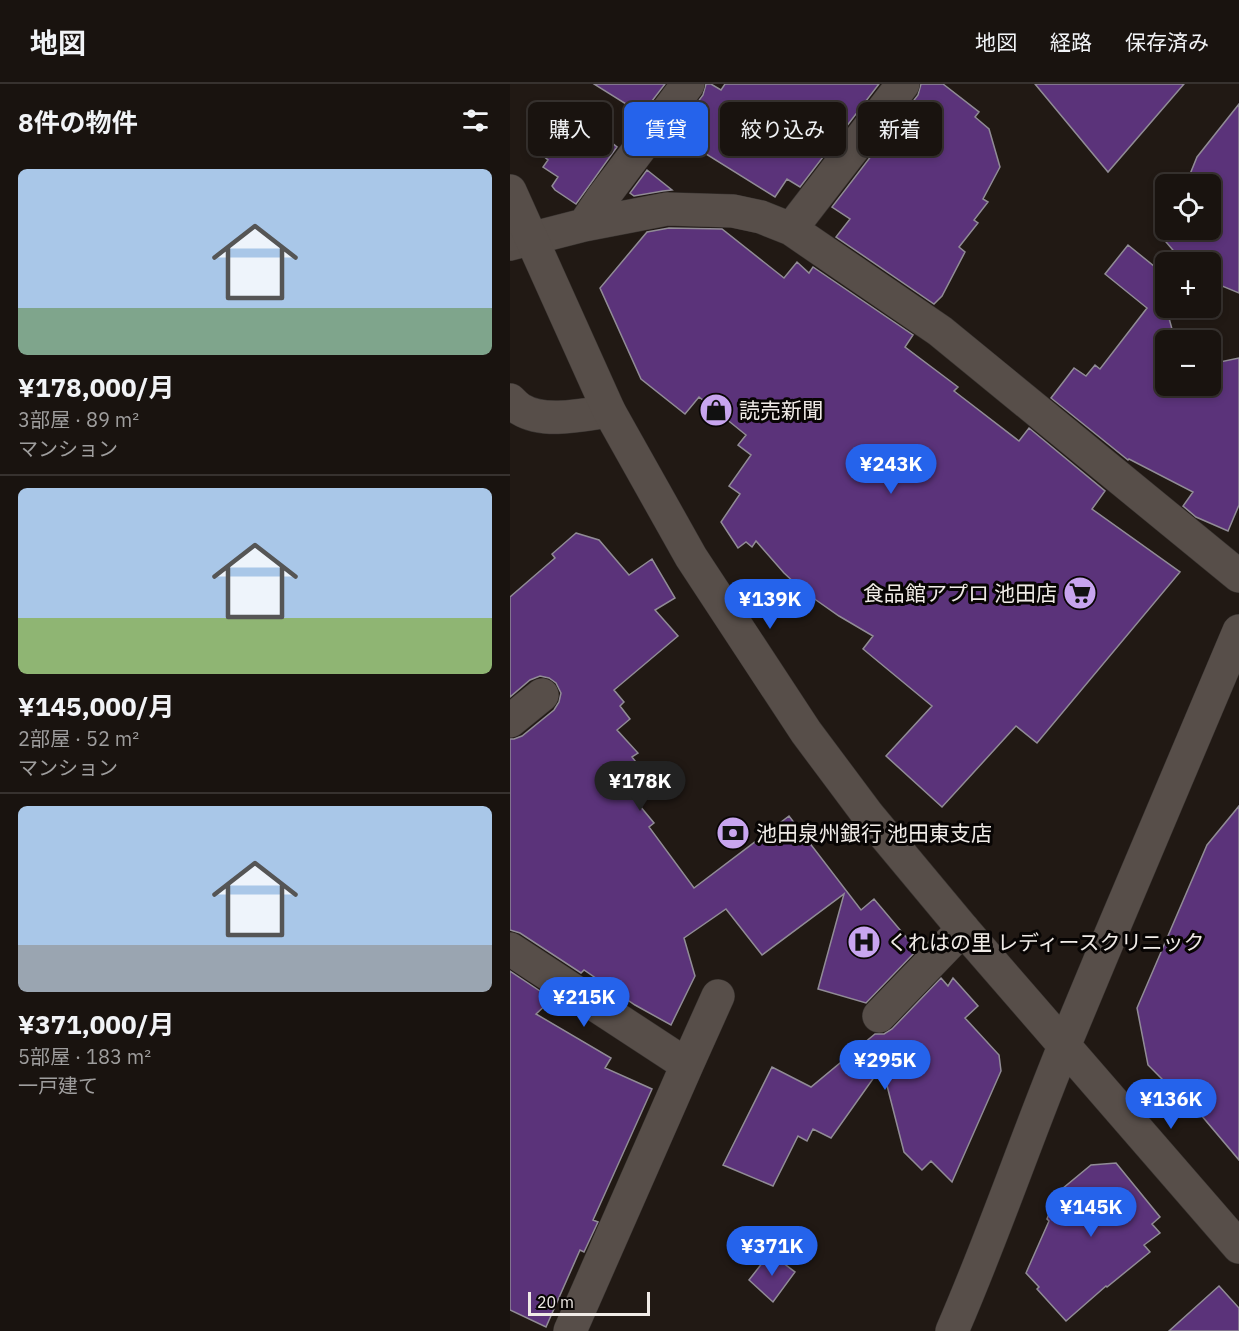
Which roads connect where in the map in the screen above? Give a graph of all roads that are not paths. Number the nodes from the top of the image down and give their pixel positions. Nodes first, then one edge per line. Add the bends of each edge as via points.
1 (688, 84) edge
2 (903, 84) edge
3 (510, 191) edge
4 (584, 225) junction
5 (791, 229) junction
6 (520, 241) edge
7 (510, 400) edge
8 (609, 411) junction
9 (1239, 576) edge
10 (1239, 631) edge
11 (542, 694) dead end
12 (510, 721) edge
13 (963, 929) junction
14 (510, 949) edge
15 (718, 996) dead end
16 (879, 1016) dead end
17 (1065, 1045) junction
18 (687, 1065) junction
19 (1239, 1247) edge
20 (570, 1331) edge
21 (952, 1331) edge

1 - 4 street
2 - 5 street
3 - 6 street
4 - 5 street via 667,209 733,211
4 - 6 street
5 - 9 street via 940,331
6 - 8 street
7 - 8 street via 520,409 540,416 574,417
8 - 13 street via 691,556 806,732 868,815
10 - 17 street
11 - 12 street
13 - 16 street
13 - 17 street
14 - 18 street
15 - 18 street
17 - 19 street
17 - 21 street
18 - 20 street

